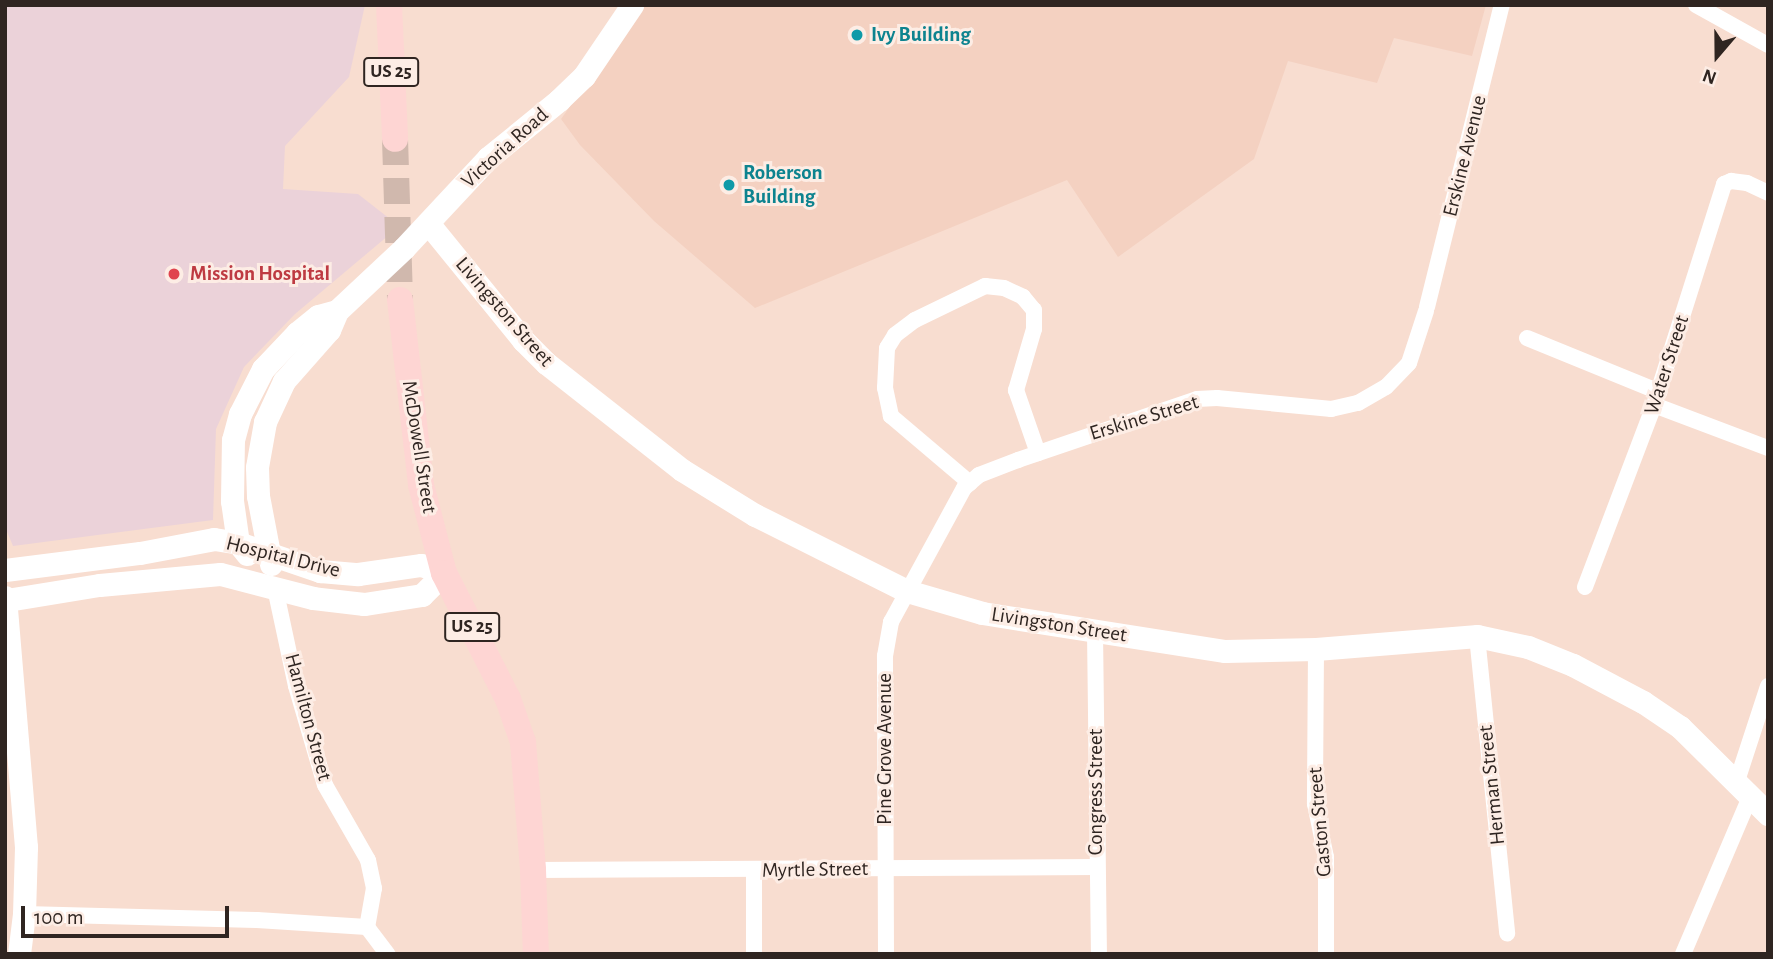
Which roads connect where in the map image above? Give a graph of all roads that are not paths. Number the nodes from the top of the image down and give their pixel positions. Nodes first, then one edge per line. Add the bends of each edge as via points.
1 (389, 5) edge
2 (632, 5) edge
3 (1502, 5) edge
4 (1696, 5) edge
5 (1768, 45) edge
6 (395, 139) tunnel mouth
7 (1768, 193) edge
8 (428, 223) junction
9 (400, 300) tunnel mouth
10 (337, 311) junction
11 (1419, 336) joint
12 (1527, 338) dead end
13 (1657, 399) junction
14 (1768, 448) edge
15 (1038, 453) junction
16 (970, 483) junction
17 (238, 543) junction
18 (269, 553) junction
19 (5, 570) edge
20 (444, 573) junction
21 (1586, 587) dead end
22 (275, 588) junction
23 (907, 591) junction
24 (6, 598) edge
25 (1095, 631) junction
26 (1476, 636) junction
27 (1316, 649) junction
28 (1768, 686) edge
29 (1744, 789) junction
30 (1768, 814) edge
31 (1097, 867) junction
32 (886, 869) junction
33 (533, 870) junction
34 (754, 870) junction
35 (24, 914) junction
36 (367, 927) junction
37 (1507, 933) dead end
38 (19, 954) edge
39 (387, 954) edge
40 (536, 954) edge
41 (754, 954) edge
42 (886, 954) edge
43 (1099, 954) edge
44 (1326, 954) edge
45 (1684, 954) edge

1 - 6 main road, US 25
2 - 8 street, Victoria Road via 584,76 488,158
3 - 11 street, Erskine Avenue
4 - 5 street
7 - 13 street, Water Street via 1747,183 1724,184
8 - 10 street, Victoria Road
8 - 23 street, Livingston Street via 546,363 682,470 755,515
9 - 20 main road, McDowell Street / US 25 via 421,485
10 - 17 street, Victoria Road via 318,316 297,332 251,389 233,440 232,510
10 - 18 street, Victoria Road via 330,330 284,381 265,422 257,467
11 - 15 street, Erskine Street via 1409,363 1386,387 1358,403 1332,409 1197,399
12 - 13 street
13 - 14 street
13 - 21 street, Water Street
15 - 16 street, Erskine Street via 979,475
15 - 16 street via 1016,390 1034,328 1034,310 1023,297 985,286 915,320 895,335 887,348 885,388 891,416
16 - 23 street, Erskine Street
17 - 18 street, Hospital Drive
17 - 19 street, Hospital Drive via 214,540
17 - 22 street, Victoria Road
18 - 20 street, Hospital Drive via 334,573 379,573 421,565
18 - 22 street, Victoria Road
20 - 22 street, Hospital Drive via 422,595 364,604
20 - 33 main road, McDowell Street / US 25 via 508,699 523,743
22 - 24 street, Hospital Drive via 220,574
22 - 36 street, Hamilton Street via 296,686 325,785 369,860 374,888
23 - 25 street, Livingston Street via 982,613
23 - 32 street, Pine Grove Avenue via 891,622 884,656
24 - 35 street via 26,847
25 - 27 street, Livingston Street via 1224,652
25 - 31 street, Congress Street
26 - 27 street, Livingston Street
26 - 29 street, Livingston Street via 1528,647 1643,702 1680,727
26 - 37 street, Herman Street
27 - 44 street, Gaston Street via 1315,804 1326,857
28 - 29 street
29 - 30 street, Livingston Street
29 - 45 street
31 - 32 street, Myrtle Street
31 - 43 street, Congress Street
32 - 34 street, Myrtle Street
32 - 42 street, Pine Grove Avenue
33 - 34 street, Myrtle Street
33 - 40 main road, McDowell Street / US 25
34 - 41 street
35 - 36 street
35 - 38 street
36 - 39 street

